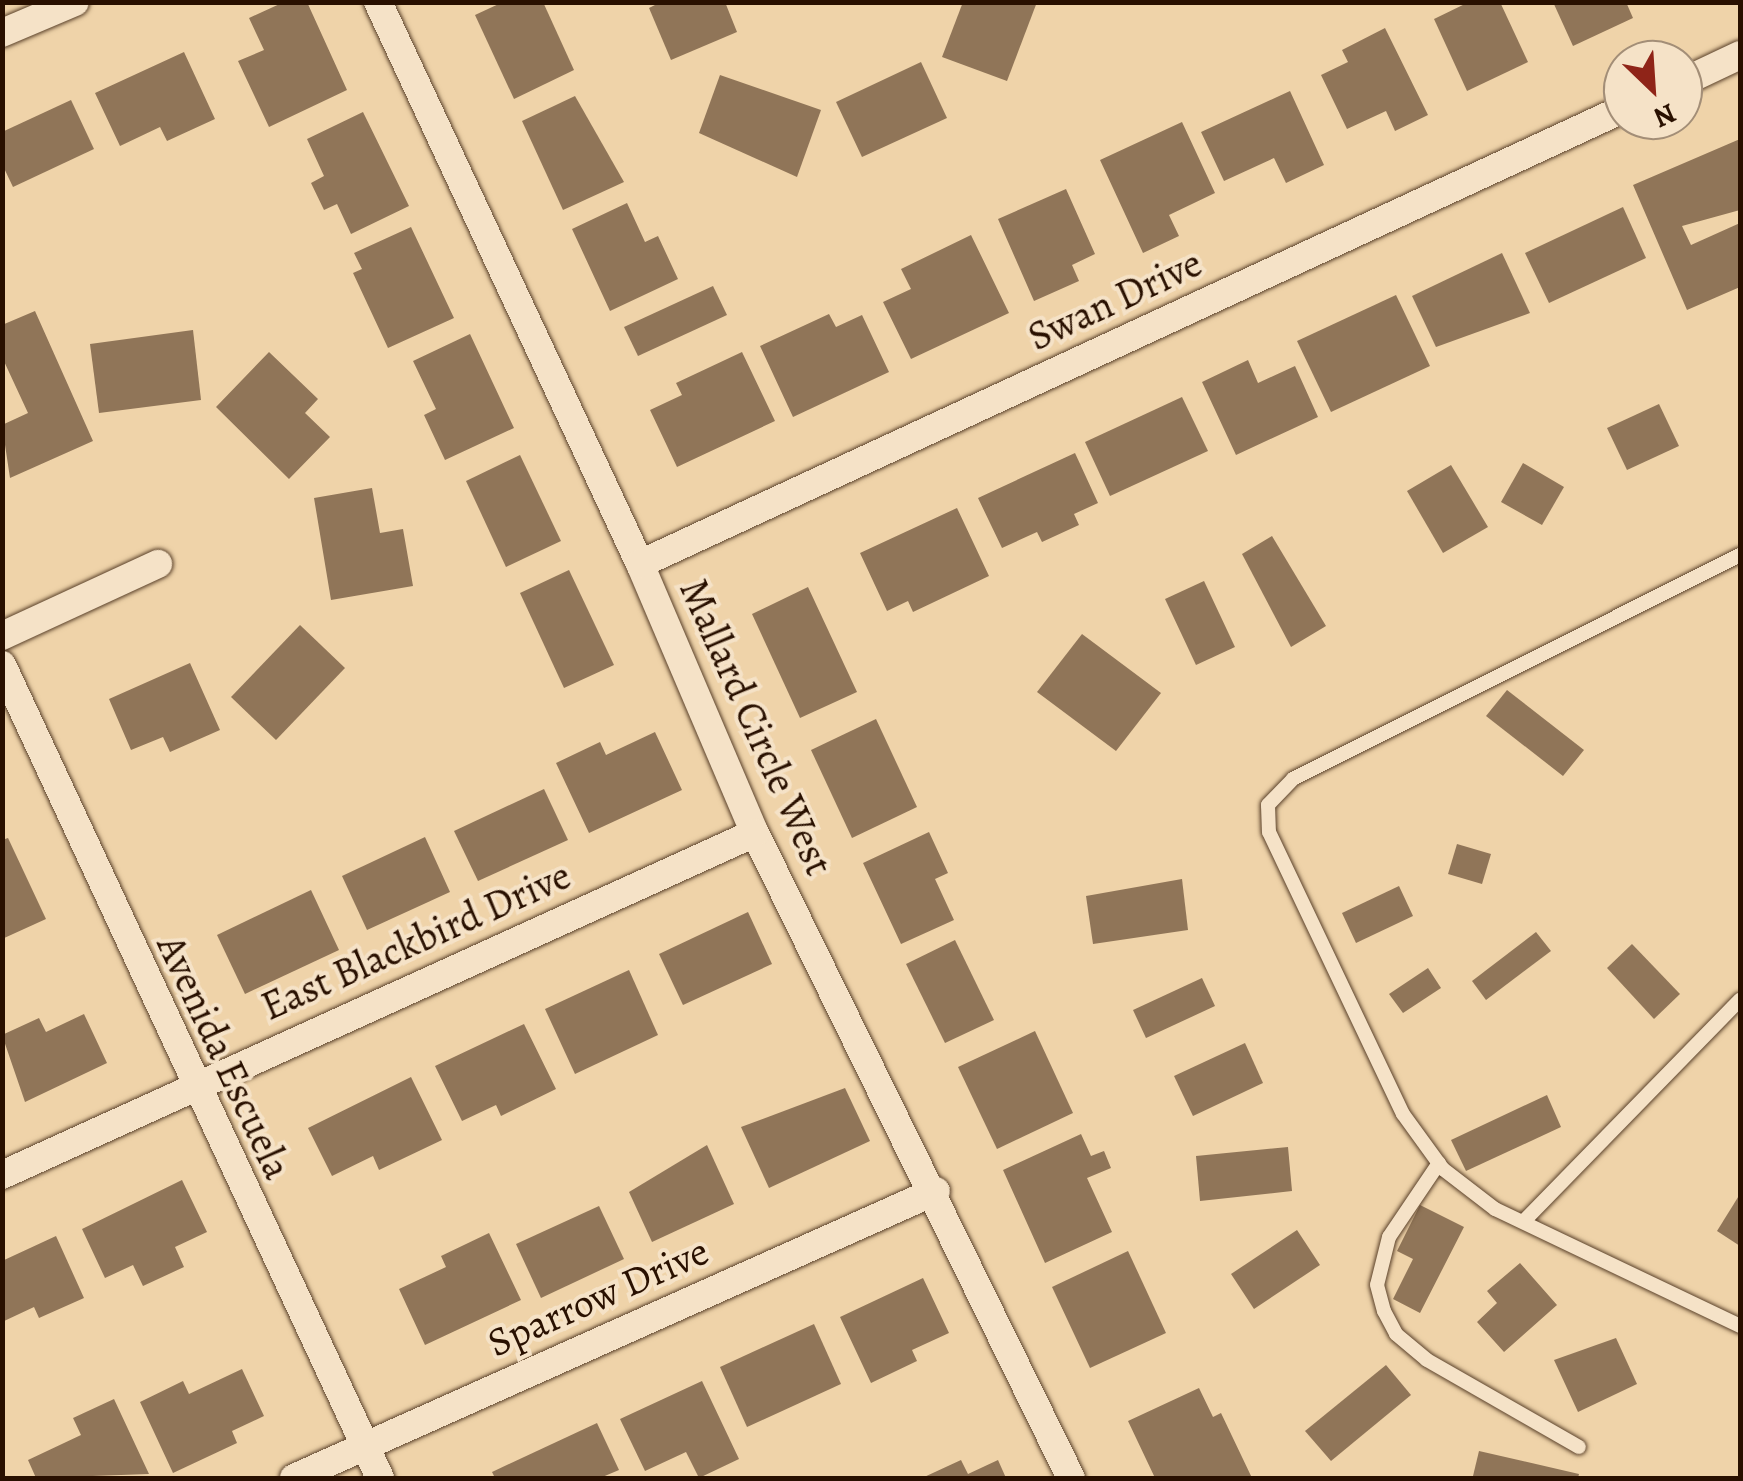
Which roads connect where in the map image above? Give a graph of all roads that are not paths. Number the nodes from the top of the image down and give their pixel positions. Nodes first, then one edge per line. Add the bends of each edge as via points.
1 (75, 2) edge
2 (378, 2) edge
3 (2, 33) edge
4 (1740, 55) edge
5 (1703, 73) edge
6 (1603, 119) edge
7 (1740, 554) edge
8 (158, 564) dead end
9 (640, 564) junction
10 (2, 636) edge
11 (2, 665) edge
12 (755, 833) junction
13 (1740, 1000) edge
14 (192, 1086) junction
15 (1439, 1163) junction
16 (2, 1175) edge
17 (936, 1190) junction
18 (1524, 1221) junction
19 (1740, 1326) edge
20 (1579, 1447) dead end
21 (360, 1448) junction
22 (294, 1478) edge
23 (380, 1478) edge
24 (1071, 1478) edge

1 - 3 street
2 - 9 street, Mallard Circle West
4 - 5 street
6 - 9 street, Swan Drive
7 - 15 lane via 1292,778 1268,805 1269,832 1402,1114
8 - 10 street
9 - 12 street, Mallard Circle West
11 - 14 street, Avenida Escuela
12 - 14 street, East Blackbird Drive
12 - 17 street, Mallard Circle West
13 - 18 lane
14 - 16 street, East Blackbird Drive
14 - 21 street, Avenida Escuela
15 - 18 lane via 1495,1209
15 - 20 lane via 1389,1236 1377,1285 1384,1311 1427,1360
17 - 21 street, Sparrow Drive
17 - 24 street, Mallard Circle West
18 - 19 lane
21 - 22 street, Sparrow Drive
21 - 23 street, Avenida Escuela

